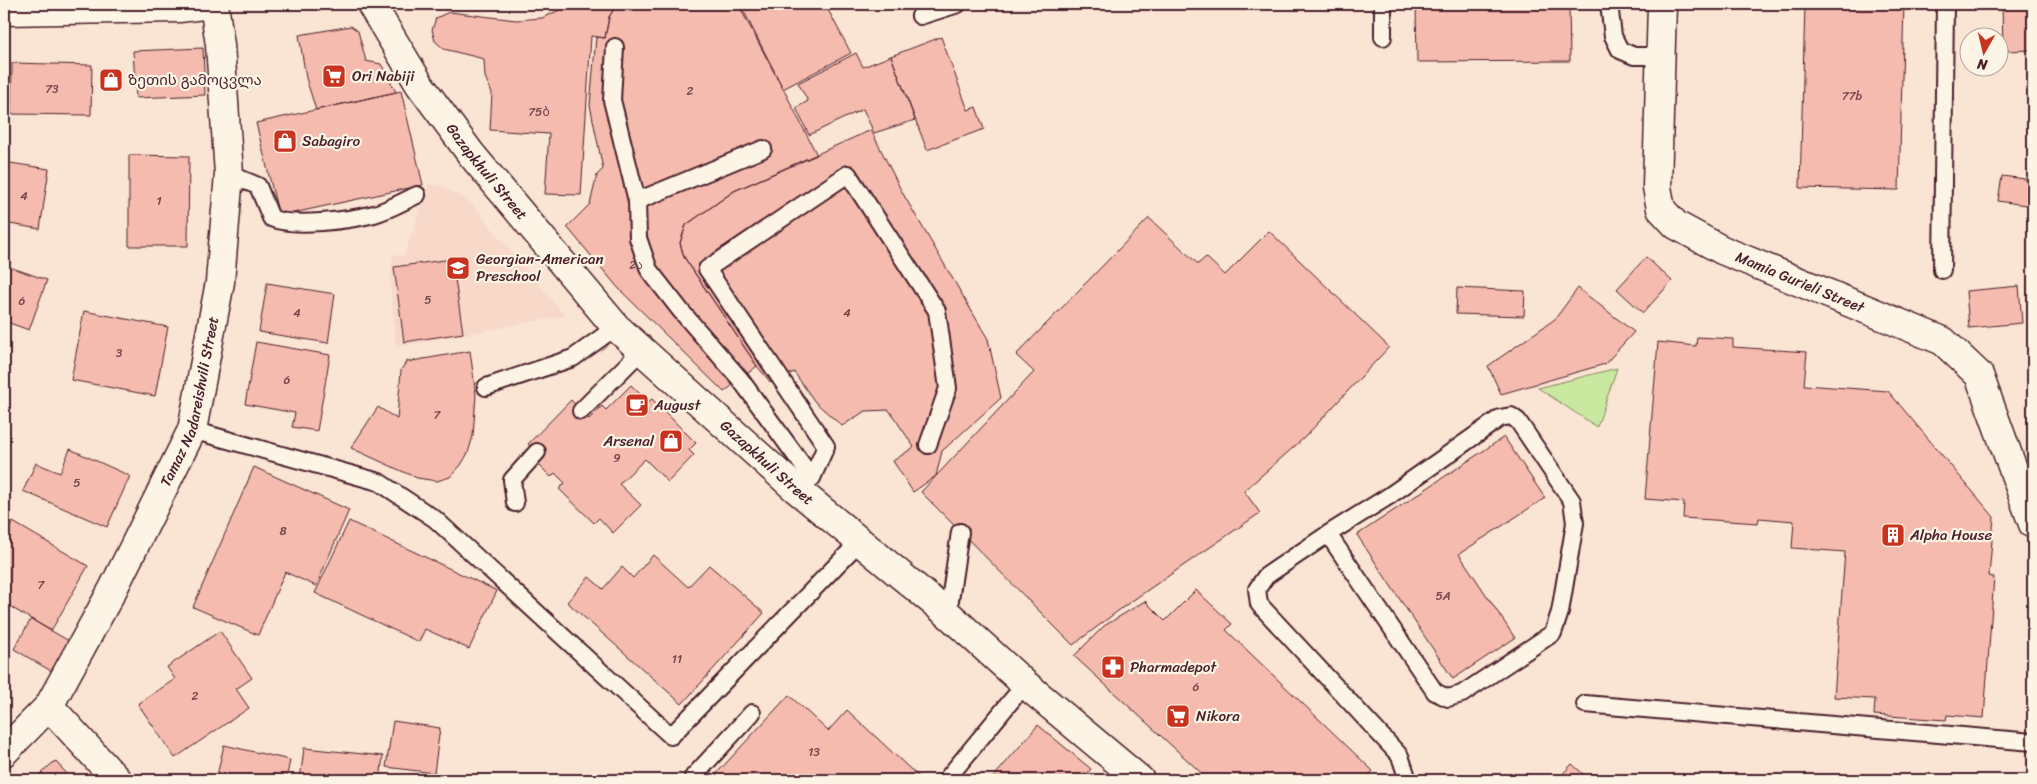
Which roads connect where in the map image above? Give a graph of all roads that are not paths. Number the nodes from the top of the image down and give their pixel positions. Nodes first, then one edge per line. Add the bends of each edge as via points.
1 (212, 4) edge
2 (371, 4) edge
3 (958, 4) edge
4 (1383, 4) edge
5 (1609, 4) edge
6 (1662, 4) edge
7 (1945, 4) edge
8 (4, 11) edge
9 (920, 16) dead end
10 (1383, 36) dead end
11 (615, 47) dead end
12 (1662, 56) junction
13 (763, 149) dead end
14 (229, 174) junction
15 (417, 195) dead end
16 (637, 201) junction
17 (1942, 270) dead end
18 (616, 327) junction
19 (642, 350) junction
20 (486, 387) dead end
21 (581, 410) dead end
22 (192, 430) junction
23 (928, 445) dead end
24 (537, 452) dead end
25 (804, 483) junction
26 (515, 503) dead end
27 (2033, 524) edge
28 (960, 532) dead end
29 (1328, 534) junction
30 (859, 542) junction
31 (948, 614) junction
32 (1025, 684) junction
33 (1585, 704) dead end
34 (49, 706) junction
35 (752, 712) dead end
36 (2033, 742) edge
37 (4, 752) edge
38 (117, 780) edge
39 (696, 780) edge
40 (946, 780) edge
41 (1140, 780) edge
42 (1408, 780) edge

1 - 8 street via 179,8
1 - 14 street, Tamaz Nadareishvili Street via 220,45
2 - 18 street, Gazapkhuli Street via 420,85 470,154
3 - 9 lane
4 - 10 lane
5 - 12 lane via 1613,36 1620,50 1634,56
6 - 12 street, Mamia Gurieli Street
7 - 17 lane
11 - 16 lane via 612,100
12 - 27 street, Mamia Gurieli Street via 1657,187 1661,209 1676,225 1722,250 1943,342 1979,375
13 - 16 lane
14 - 15 lane via 258,186 271,218 281,222 310,223 375,214
14 - 22 street, Tamaz Nadareishvili Street via 220,282
16 - 25 lane via 638,238 649,270 740,379
18 - 19 street, Gazapkhuli Street
18 - 20 lane via 573,358
19 - 21 lane
19 - 25 street, Gazapkhuli Street
22 - 30 lane via 379,482 435,519 671,736
22 - 34 street, Tamaz Nadareishvili Street via 113,589
23 - 25 lane via 948,388 936,311 848,174 707,268 826,446
24 - 26 lane via 512,480
25 - 30 street, Gazapkhuli Street
28 - 31 lane
29 - 29 lane via 1435,692 1448,698 1462,694 1553,633 1560,612 1575,523 1572,501 1518,421 1511,416 1500,418 1389,496
29 - 42 lane via 1266,576 1257,589 1259,604 1400,756
30 - 31 street, Gazapkhuli Street
31 - 32 street, Gazapkhuli Street
32 - 40 lane
32 - 41 street, Gazapkhuli Street
33 - 36 lane
34 - 37 street, Tamaz Nadareishvili Street
34 - 38 street
35 - 39 lane via 693,777

